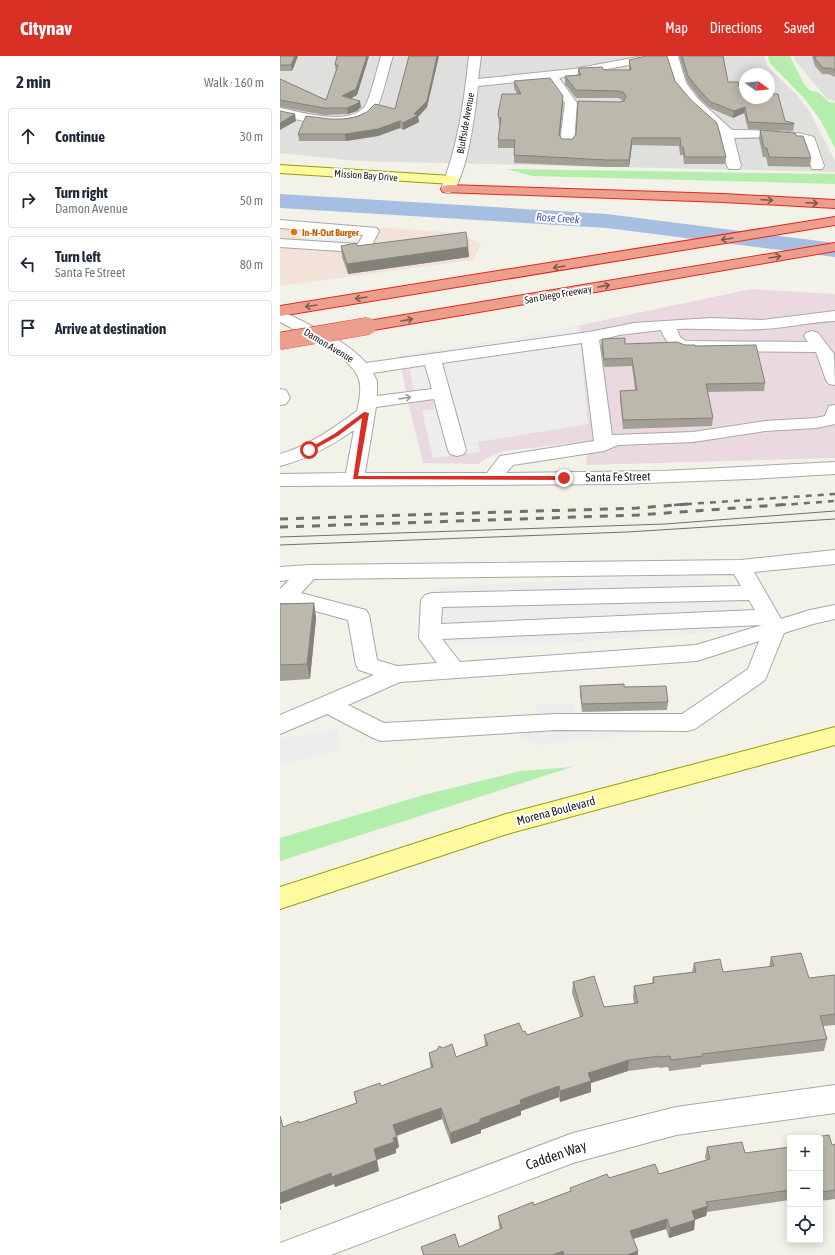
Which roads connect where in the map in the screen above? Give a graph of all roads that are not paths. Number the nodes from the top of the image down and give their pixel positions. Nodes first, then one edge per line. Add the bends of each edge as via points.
1 (387, 56) edge
2 (475, 56) edge
3 (661, 56) edge
4 (672, 56) edge
5 (551, 75) junction
6 (472, 83) junction
7 (571, 103) junction
8 (587, 103) edge
9 (280, 112) edge
10 (727, 134) junction
11 (567, 142) edge
12 (734, 166) dead end
13 (817, 166) dead end
14 (280, 169) edge
15 (280, 178) edge
16 (450, 185) junction
17 (835, 192) edge
18 (835, 204) edge
19 (835, 221) edge
20 (280, 224) edge
21 (280, 243) edge
22 (835, 247) edge
23 (363, 248) junction
24 (386, 248) edge
25 (280, 311) edge
26 (280, 316) edge
27 (835, 316) edge
28 (800, 321) junction
29 (667, 326) junction
30 (590, 337) junction
31 (280, 341) edge
32 (821, 347) junction
33 (432, 359) junction
34 (363, 369) junction
35 (835, 380) edge
36 (441, 393) junction
37 (280, 394) edge
38 (280, 400) edge
39 (367, 408) junction
40 (835, 410) edge
41 (604, 445) junction
42 (458, 450) dead end
43 (280, 460) edge
44 (835, 468) edge
45 (355, 478) junction
46 (492, 479) junction
47 (280, 480) edge
48 (835, 557) edge
49 (741, 567) junction
50 (309, 572) junction
51 (280, 574) edge
52 (755, 593) junction
53 (283, 596) edge
54 (835, 612) edge
55 (772, 623) junction
56 (430, 632) junction
57 (454, 670) junction
58 (397, 674) junction
59 (327, 704) junction
60 (280, 725) edge
61 (835, 736) edge
62 (280, 898) edge
63 (835, 1099) edge
64 (288, 1255) edge

1 - 9 street via 371,107 360,116 347,120 326,121
2 - 6 street, Bluffside Avenue
3 - 5 street
4 - 10 street via 680,84 695,103 726,130
5 - 6 street
5 - 7 street
6 - 16 street, Bluffside Avenue via 460,155
7 - 8 street
7 - 11 street
10 - 12 street
10 - 13 street via 800,136 809,140
14 - 16 main road, Mission Bay Drive
15 - 16 main road, Mission Bay Drive
16 - 17 highway
16 -> 18 highway
19 -> 25 highway
20 - 23 street via 372,231
21 - 23 street
31 -> 22 highway, San Diego Freeway, bridge
23 - 24 street
26 - 34 street, Damon Avenue via 343,351
27 - 28 street via 820,316
28 - 29 street
28 - 32 street
29 - 30 street via 606,332
29 - 32 street via 673,339 685,346
30 - 33 street
30 - 41 street
32 - 35 street
33 - 34 street
33 - 36 street
34 - 39 street, Damon Avenue via 368,380
39 -> 36 street
36 - 42 street
37 - 38 street
39 - 43 street via 336,435 309,450
39 - 45 street, Damon Avenue
40 - 41 street via 833,419 816,423 765,426 693,437 614,440
41 - 46 street via 507,460
44 - 46 street, Santa Fe Street via 662,477
45 - 46 street, Santa Fe Street
45 - 47 street, Santa Fe Street
48 - 49 street
49 - 50 street
49 - 52 street
50 - 51 street
50 - 53 street
52 - 55 street
52 - 56 street via 432,600
53 - 58 street via 358,615 367,665
54 - 55 street
55 - 56 street
55 - 57 street via 697,653
55 - 59 street via 757,674 687,723 556,722 381,732
56 - 57 street via 430,638
57 - 58 street
58 - 59 street
59 - 60 street
61 - 62 main road, Morena Boulevard via 506,824
63 - 64 street, Cadden Way via 676,1121 573,1148

